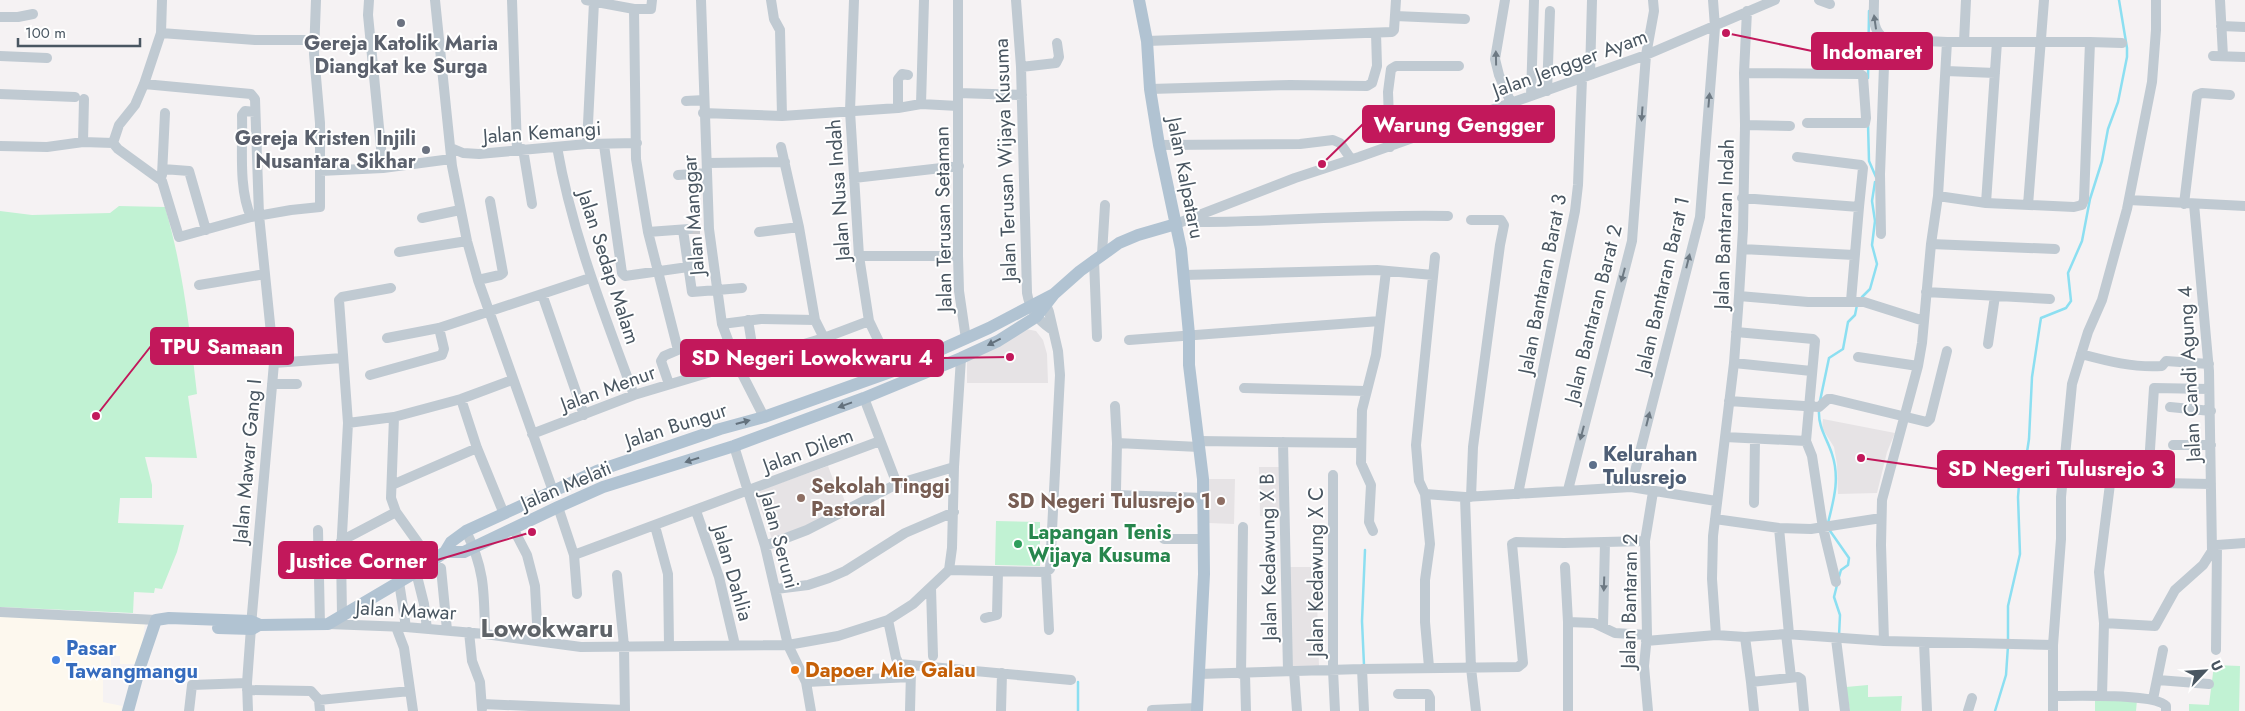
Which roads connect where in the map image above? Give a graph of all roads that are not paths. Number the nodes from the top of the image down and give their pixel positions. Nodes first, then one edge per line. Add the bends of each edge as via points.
1 (162, 0) edge
2 (316, 0) edge
3 (369, 0) edge
4 (435, 0) edge
5 (512, 0) edge
6 (652, 0) edge
7 (701, 0) edge
8 (771, 0) edge
9 (854, 0) edge
10 (924, 0) edge
11 (958, 0) edge
12 (1016, 0) edge
13 (1139, 0) edge
14 (1396, 0) edge
15 (1505, 0) edge
16 (1534, 0) edge
17 (1592, 0) edge
18 (1653, 0) edge
19 (1713, 0) edge
20 (1775, 0) edge
21 (1819, 0) edge
22 (1874, 0) edge
23 (1966, 0) edge
24 (2044, 0) edge
25 (2156, 0) edge
26 (2220, 0) edge
27 (590, 1) edge
28 (1830, 4) dead end
29 (634, 9) junction
30 (1550, 11) dead end
31 (1747, 12) junction
32 (33, 14) dead end
33 (1395, 16) junction
34 (0, 17) edge
35 (1465, 19) dead end
36 (2221, 26) junction
37 (1715, 27) junction
38 (2245, 27) edge
39 (1384, 32) junction
40 (161, 33) junction
41 (1885, 39) junction
42 (314, 40) junction
43 (1147, 41) junction
44 (1947, 42) junction
45 (1964, 42) junction
46 (1997, 42) junction
47 (2042, 42) junction
48 (2090, 42) junction
49 (1058, 43) dead end
50 (2122, 43) dead end
51 (1646, 55) junction
52 (0, 56) edge
53 (2245, 57) edge
54 (47, 58) dead end
55 (1459, 66) dead end
56 (1021, 67) junction
57 (1946, 70) junction
58 (1744, 73) junction
59 (1994, 73) junction
60 (908, 75) dead end
61 (1586, 76) junction
62 (144, 84) junction
63 (1150, 89) junction
64 (1547, 91) junction
65 (958, 93) junction
66 (0, 94) edge
67 (1022, 95) junction
68 (2230, 95) dead end
69 (1531, 96) junction
70 (704, 100) junction
71 (686, 101) dead end
72 (1511, 103) junction
73 (921, 104) junction
74 (958, 106) junction
75 (898, 108) junction
76 (850, 111) junction
77 (255, 112) junction
78 (165, 113) dead end
79 (703, 113) junction
80 (782, 116) junction
81 (1807, 123) dead end
82 (1745, 125) junction
83 (1790, 126) dead end
84 (83, 142) junction
85 (113, 143) junction
86 (587, 144) junction
87 (638, 144) junction
88 (604, 145) junction
89 (1159, 145) junction
90 (0, 146) edge
91 (557, 147) junction
92 (781, 147) dead end
93 (1390, 147) junction
94 (451, 148) junction
95 (520, 149) junction
96 (1359, 157) junction
97 (1797, 157) dead end
98 (451, 159) junction
99 (785, 162) junction
100 (959, 166) junction
101 (383, 168) junction
102 (707, 168) junction
103 (162, 169) junction
104 (320, 171) junction
105 (678, 175) dead end
106 (854, 178) junction
107 (162, 181) junction
108 (1938, 196) junction
109 (1742, 198) junction
110 (2129, 200) junction
111 (490, 201) dead end
112 (1986, 203) junction
113 (532, 204) dead end
114 (2189, 204) junction
115 (1105, 205) dead end
116 (2028, 205) junction
117 (2245, 206) edge
118 (1859, 207) junction
119 (460, 210) junction
120 (255, 216) junction
121 (1448, 216) dead end
122 (422, 218) dead end
123 (1471, 220) dead end
124 (1180, 223) junction
125 (799, 227) junction
126 (206, 230) junction
127 (648, 232) junction
128 (759, 232) dead end
129 (1881, 234) dead end
130 (466, 242) junction
131 (1931, 244) junction
132 (1742, 249) junction
133 (2055, 249) dead end
134 (399, 252) dead end
135 (1854, 255) junction
136 (859, 256) junction
137 (958, 256) junction
138 (1435, 257) dead end
139 (1090, 263) junction
140 (688, 267) junction
141 (1382, 271) junction
142 (658, 272) junction
143 (265, 274) junction
144 (1184, 275) junction
145 (1433, 275) junction
146 (590, 278) junction
147 (478, 280) junction
148 (200, 285) dead end
149 (391, 288) dead end
150 (742, 288) dead end
151 (717, 290) junction
152 (1926, 292) junction
153 (542, 294) junction
154 (1739, 296) junction
155 (1995, 296) junction
156 (2050, 299) dead end
157 (1048, 300) junction
158 (1851, 301) junction
159 (490, 312) junction
160 (1033, 312) junction
161 (748, 320) junction
162 (815, 320) junction
163 (869, 321) junction
164 (1380, 321) junction
165 (1924, 321) junction
166 (722, 324) junction
167 (438, 328) junction
168 (1051, 329) junction
169 (1736, 332) junction
170 (1189, 334) junction
171 (1097, 337) dead end
172 (387, 338) dead end
173 (824, 338) junction
174 (966, 339) junction
175 (1129, 340) dead end
176 (1988, 344) dead end
177 (1947, 351) dead end
178 (2081, 354) junction
179 (928, 355) junction
180 (754, 357) junction
181 (342, 358) junction
182 (962, 358) junction
183 (1858, 358) dead end
184 (274, 363) junction
185 (1734, 363) junction
186 (737, 364) junction
187 (2209, 364) junction
188 (1918, 366) junction
189 (935, 369) junction
190 (893, 371) junction
191 (1811, 371) junction
192 (370, 375) dead end
193 (512, 380) junction
194 (272, 384) junction
195 (297, 384) dead end
196 (669, 384) junction
197 (1244, 388) dead end
198 (2210, 389) junction
199 (1366, 390) junction
200 (634, 395) junction
201 (864, 398) junction
202 (461, 399) junction
203 (1729, 400) junction
204 (1115, 406) dead end
205 (1809, 406) junction
206 (2170, 408) dead end
207 (2211, 411) junction
208 (584, 415) junction
209 (1905, 415) junction
210 (394, 417) junction
211 (764, 417) junction
212 (348, 423) junction
213 (532, 434) junction
214 (1725, 437) junction
215 (1754, 440) junction
216 (880, 441) junction
217 (1283, 442) junction
218 (1806, 442) junction
219 (1117, 443) junction
220 (1361, 443) junction
221 (1199, 444) junction
222 (2173, 445) dead end
223 (2211, 445) junction
224 (734, 446) junction
225 (477, 448) junction
226 (954, 467) junction
227 (597, 471) junction
228 (1333, 475) dead end
229 (2063, 478) junction
230 (897, 484) junction
231 (2212, 484) junction
232 (392, 485) junction
233 (604, 487) junction
234 (1631, 487) junction
235 (748, 490) junction
236 (1568, 490) junction
237 (553, 491) junction
238 (1654, 492) junction
239 (1426, 494) junction
240 (1518, 494) junction
241 (1468, 497) junction
242 (1204, 498) junction
243 (1716, 501) junction
244 (1754, 503) dead end
245 (558, 507) junction
246 (696, 511) junction
247 (396, 512) junction
248 (954, 512) junction
249 (504, 514) junction
250 (1881, 518) junction
251 (1715, 519) junction
252 (655, 526) junction
253 (1244, 527) dead end
254 (513, 528) junction
255 (1778, 528) junction
256 (1827, 528) junction
257 (318, 530) dead end
258 (466, 531) junction
259 (1373, 531) dead end
260 (1164, 539) dead end
261 (1204, 539) junction
262 (341, 541) junction
263 (1645, 541) junction
264 (1605, 542) junction
265 (2245, 543) edge
266 (2214, 544) junction
267 (765, 546) junction
268 (474, 548) junction
269 (445, 552) junction
270 (574, 555) junction
271 (436, 564) junction
272 (1565, 567) dead end
273 (949, 570) junction
274 (1047, 571) junction
275 (416, 572) junction
276 (998, 572) junction
277 (617, 575) dead end
278 (399, 582) junction
279 (1836, 582) dead end
280 (931, 588) junction
281 (776, 589) junction
282 (576, 594) dead end
283 (0, 612) edge
284 (342, 614) junction
285 (985, 618) dead end
286 (156, 620) junction
287 (888, 620) junction
288 (1568, 622) junction
289 (2104, 623) junction
290 (254, 625) junction
291 (324, 625) junction
292 (1603, 626) junction
293 (401, 627) junction
294 (427, 629) junction
295 (447, 630) junction
296 (1049, 630) dead end
297 (469, 632) junction
298 (485, 634) junction
299 (1788, 634) junction
300 (1716, 635) junction
301 (1745, 636) junction
302 (1647, 638) junction
303 (1838, 639) junction
304 (538, 641) junction
305 (1884, 641) junction
306 (1924, 642) junction
307 (669, 645) junction
308 (735, 645) junction
309 (788, 645) junction
310 (2053, 645) junction
311 (624, 646) junction
312 (2163, 650) dead end
313 (2216, 650) dead end
314 (933, 656) dead end
315 (911, 666) junction
316 (1429, 667) junction
317 (1362, 668) junction
318 (1471, 668) junction
319 (1333, 670) junction
320 (1291, 671) junction
321 (1002, 673) junction
322 (1199, 674) junction
323 (1243, 674) junction
324 (911, 676) junction
325 (1791, 677) junction
326 (1070, 680) dead end
327 (2158, 680) junction
328 (806, 682) junction
329 (1752, 682) junction
330 (2209, 684) dead end
331 (247, 686) junction
332 (410, 691) junction
333 (1398, 694) dead end
334 (2053, 696) junction
335 (2102, 696) junction
336 (1972, 698) dead end
337 (2153, 699) junction
338 (319, 706) edge
339 (482, 708) edge
340 (625, 710) edge
341 (1152, 710) edge
342 (1197, 710) edge
343 (128, 711) edge
344 (189, 711) edge
345 (248, 711) edge
346 (413, 711) edge
347 (811, 711) edge
348 (910, 711) edge
349 (1001, 711) edge
350 (1246, 711) edge
351 (1297, 711) edge
352 (1335, 711) edge
353 (1364, 711) edge
354 (1430, 711) edge
355 (1476, 711) edge
356 (1568, 711) edge
357 (1648, 711) edge
358 (1754, 711) edge
359 (1804, 711) edge
360 (1845, 711) edge
361 (1927, 711) edge
362 (1968, 711) edge
363 (2053, 711) edge
364 (2166, 711) edge

1 - 40 street
2 - 42 street
3 - 101 street
4 - 94 street
5 - 95 street
6 - 29 street via 651,9
7 - 70 street, Jalan Manggar
8 - 80 street via 774,19 780,30
9 - 76 street, Jalan Nusa Indah
10 - 73 street
11 - 65 street
12 - 56 street, Jalan Terusan Wijaya Kusuma
13 - 43 main road, Jalan Kalpataru
14 - 33 street
72 -> 15 street via 1495,59
16 - 69 street
17 - 61 street, Jalan Bantaran Barat 3
18 - 51 street, Jalan Bantaran Barat 2
19 - 37 street, Jalan Bantaran Barat 1
20 - 31 street, Jalan Jengger Ayam
21 - 28 street
41 -> 22 street via 1878,33 1874,22
23 - 45 street
24 - 47 street
25 - 110 street via 2152,82
26 - 36 street
27 - 29 street
27 - 86 street
29 - 87 street
30 - 64 street
31 - 37 street, Jalan Jengger Ayam
31 - 58 street, Jalan Bantaran Indah
32 - 34 street via 18,18
33 - 35 street
33 - 39 street
36 - 38 street
36 - 53 street via 2218,56
37 - 51 street, Jalan Jengger Ayam
234 -> 37 street, Jalan Bantaran Barat 1 via 1700,217
39 - 43 street
39 - 63 street via 1374,80 1370,85
40 - 42 street
40 - 62 street
41 - 44 street
41 - 129 street
42 - 104 street
43 - 63 main road, Jalan Kalpataru
44 - 45 street
44 - 57 street
45 - 46 street
46 - 47 street
46 - 59 street
47 - 48 street
47 - 116 street
48 - 50 street
48 - 116 street via 2082,206
49 - 56 street via 1056,63
51 - 61 street, Jalan Jengger Ayam
51 -> 236 street, Jalan Bantaran Barat 2 via 1632,241
52 - 54 street
55 - 93 street via 1391,68 1388,92
56 - 67 street, Jalan Terusan Wijaya Kusuma
57 - 59 street
57 - 108 street
58 - 81 street via 1864,76 1865,123
58 - 82 street, Jalan Bantaran Indah
59 - 112 street
60 - 75 street via 901,75 898,80
61 - 64 street, Jalan Jengger Ayam
61 - 240 street, Jalan Bantaran Barat 3 via 1575,211
62 - 77 street via 252,94
62 - 85 street via 135,105 119,125
63 - 89 main road, Jalan Kalpataru
64 - 69 street, Jalan Jengger Ayam
65 - 67 street
65 - 74 street
66 - 84 street via 80,98
67 - 160 street, Jalan Terusan Wijaya Kusuma via 1026,289
68 - 114 street, Jalan Candi Agung 4 via 2197,95
69 - 72 street, Jalan Jengger Ayam
70 - 71 street
70 - 79 street, Jalan Manggar
72 - 93 street, Jalan Jengger Ayam
73 - 74 street, Jalan Terusan Setaman
73 - 75 street, Jalan Terusan Setaman
74 - 100 street, Jalan Terusan Setaman
75 - 76 street, Jalan Terusan Setaman
76 - 80 street, Jalan Terusan Setaman
76 - 106 street, Jalan Nusa Indah
77 - 120 street
77 - 120 street via 245,111 242,115 246,205
78 - 103 street
79 - 80 street, Jalan Terusan Setaman
79 - 102 street, Jalan Manggar
82 - 83 street
82 - 109 street, Jalan Bantaran Indah
84 - 85 street
84 - 90 street
85 - 107 street
86 - 88 street, Jalan Kemangi
86 - 91 street, Jalan Kemangi
87 - 88 street, Jalan Kemangi
87 - 127 street via 636,159
88 - 142 street via 622,273 625,276
89 - 96 street via 1300,144 1334,140
89 - 124 main road, Jalan Kalpataru
91 - 95 street, Jalan Kemangi
91 - 146 street, Jalan Sedap Malam via 567,197
92 - 99 street
93 - 96 street, Jalan Jengger Ayam
94 - 95 street, Jalan Kemangi via 479,154
94 - 98 street
95 - 113 street
96 - 124 street, Jalan Jengger Ayam
97 - 118 street via 1861,165
98 - 101 street
98 - 119 street
99 - 102 street
99 - 125 street
100 - 106 street
100 - 137 street, Jalan Terusan Setaman
101 - 104 street
102 - 105 street
102 - 151 street, Jalan Manggar via 708,229
103 - 107 street
103 - 126 street via 190,172
104 - 120 street via 320,207
106 - 136 street, Jalan Nusa Indah
107 - 126 street via 179,237
108 - 112 street
108 - 131 street
109 - 118 street
109 - 132 street, Jalan Bantaran Indah
110 - 114 street
110 - 178 street via 2102,300
111 - 147 street via 503,272
112 - 116 street
114 - 117 street
114 - 187 street, Jalan Candi Agung 4
115 - 139 street
118 - 135 street
119 - 122 street
119 - 130 street
120 - 126 street
120 - 143 street, Jalan Mawar Gang I
121 - 124 street
123 - 241 street via 1501,220 1504,225
124 - 139 main road, Jalan Bungur via 1119,243
124 - 144 main road, Jalan Kalpataru
125 - 128 street
125 - 162 street
127 - 140 street via 687,230
127 - 142 street
130 - 134 street
130 - 147 street
131 - 133 street
131 - 152 street
132 - 135 street
132 - 154 street, Jalan Bantaran Indah
135 - 158 street
136 - 137 street
136 - 163 street, Jalan Nusa Indah
137 - 174 street, Jalan Terusan Setaman
138 - 145 street
139 - 157 main road, Jalan Bungur
139 - 171 street
140 - 142 street
140 - 151 street via 692,292
141 - 144 street
141 - 145 street
141 - 164 street
142 - 196 street via 678,350 664,356 661,361
143 - 148 street
143 - 184 street, Jalan Mawar Gang I
144 - 170 main road, Jalan Kalpataru
145 - 239 street via 1416,444 1419,481
146 - 153 street
146 - 200 street, Jalan Sedap Malam
147 - 159 street
149 - 181 street via 339,298
150 - 151 street
151 - 166 street, Jalan Manggar
152 - 155 street
152 - 165 street
153 - 159 street
153 - 208 street
154 - 158 street via 1808,302
154 - 169 street, Jalan Bantaran Indah
155 - 156 street
155 - 176 street
157 - 160 main road, Jalan Bungur
157 - 168 street
158 - 165 street
159 - 167 street
159 - 193 street
160 - 168 street
160 - 174 main road, Jalan Bungur
160 -> 182 main road, Jalan Melati via 998,340
161 - 162 street
161 - 166 street
161 - 180 street
162 - 173 street
163 - 173 street, Jalan Menur
163 - 190 street, Jalan Nusa Indah
164 - 170 street
164 - 199 street via 1376,355
165 - 188 street
166 - 186 street, Jalan Manggar
167 - 172 street
167 - 192 street via 444,349 442,355
168 - 274 street via 1058,351 1060,375 1051,565
169 - 185 street, Jalan Bantaran Indah
169 - 191 street via 1813,339 1815,348
170 - 175 street
170 - 221 main road, Jalan Kalpataru via 1189,364
173 - 180 street, Jalan Menur
174 - 179 main road, Jalan Bungur
177 - 209 street via 1929,421
178 - 187 street via 2151,367 2162,366 2166,361
178 - 229 street via 2072,384
179 - 189 main road
179 - 190 main road, Jalan Bungur
180 - 186 street, Jalan Menur
181 - 184 street
181 - 212 street
182 - 189 main road, Jalan Melati
182 - 226 street
183 - 188 street
184 - 194 street, Jalan Mawar Gang I
185 - 191 street
185 - 203 street, Jalan Bantaran Indah
186 - 196 street, Jalan Menur
186 - 211 street, Jalan Manggar
187 - 198 street, Jalan Candi Agung 4
188 - 209 street
189 - 201 main road, Jalan Melati
190 - 211 main road, Jalan Bungur
191 - 205 street
193 - 202 street
193 - 213 street
194 - 195 street
194 - 290 street, Jalan Mawar Gang I
196 - 200 street, Jalan Menur
197 - 199 street
198 - 207 street, Jalan Candi Agung 4
198 - 231 street via 2154,388 2148,480
199 - 220 street
200 - 208 street, Jalan Menur
201 - 216 street
201 -> 224 main road, Jalan Melati
202 - 210 street
202 - 225 street
203 - 205 street
203 - 214 street, Jalan Bantaran Indah
204 - 219 street
205 - 209 street via 1819,407 1832,399
205 - 218 street
206 - 207 street
207 - 223 street, Jalan Candi Agung 4
208 - 213 street, Jalan Menur
209 - 250 street via 1885,482
210 - 212 street
210 - 232 street
227 -> 211 main road, Jalan Bungur via 720,428
212 - 262 street
213 - 237 street
214 - 215 street
214 - 243 street, Jalan Bantaran Indah
215 - 218 street
215 - 244 street
216 - 230 street
216 - 235 street, Jalan Dilem
217 - 220 street
217 - 221 street
217 - 320 street, Jalan Kedawung X B
218 - 256 street via 1812,456
219 - 221 street
219 - 242 street via 1116,493
220 - 259 street via 1361,464 1371,485 1369,522
221 - 242 main road, Jalan Kalpataru
222 - 223 street
223 - 231 street, Jalan Candi Agung 4
224 -> 233 main road, Jalan Melati
224 - 235 street, Jalan Seruni
225 - 232 street
225 - 249 street
226 - 230 street
226 - 248 street
227 - 233 main road
227 - 237 main road, Jalan Bungur
228 - 319 street, Jalan Kedawung X C
229 - 289 street via 2110,484 2099,572
229 - 310 street
230 - 267 street via 807,530
231 - 266 street, Jalan Candi Agung 4
232 - 247 street via 391,498
233 - 245 main road, Jalan Melati
234 - 236 street
234 - 238 street
235 - 246 street, Jalan Dilem
235 - 267 street, Jalan Seruni
236 - 240 street
237 - 249 main road, Jalan Bungur
238 - 243 street
238 - 263 street, Jalan Bantaran 2
239 - 241 street
239 - 316 street via 1430,544 1424,622
240 - 241 street
241 - 318 street
242 - 261 main road, Jalan Kalpataru
243 - 251 street, Jalan Bantaran Indah
245 - 254 main road, Jalan Melati
245 - 270 street
246 - 252 street, Jalan Dilem
246 - 308 street, Jalan Dahlia via 719,576
247 - 262 street
247 - 271 street
248 - 273 street
248 - 281 street via 905,533 829,578 808,585
249 - 258 main road, Jalan Bungur
250 - 256 street
250 - 305 street
251 - 255 street
251 - 300 street, Jalan Bantaran Indah via 1712,579
252 - 270 street, Jalan Dilem
252 - 307 street via 668,574
253 - 323 street
254 - 268 main road, Jalan Melati
254 - 304 street via 527,555 534,586
255 - 256 street
255 - 299 street
256 - 279 street
257 - 291 street
258 - 268 street
258 - 269 main road, Jalan Bungur via 451,542
260 - 261 street
261 - 322 main road, Jalan Kalpataru
262 - 284 street
263 - 264 street
263 - 302 street, Jalan Bantaran 2
264 -> 292 street
264 - 318 street via 1512,544 1524,663 1518,667
265 - 266 street
266 - 289 street via 2203,565 2175,590 2155,626
266 - 313 street
267 - 281 street, Jalan Seruni
268 - 269 main road, Jalan Melati via 457,553
268 - 298 street via 484,580
269 - 271 main road, Jalan Bungur
270 - 282 street
271 - 275 main road, Jalan Bungur
271 - 295 street
272 - 288 street
273 - 276 street
273 - 280 street, Jalan Mawar
274 - 276 street
274 - 296 street
275 - 278 main road, Jalan Bungur
275 - 294 street
276 - 285 street via 997,615
277 - 311 street
278 - 284 main road, Jalan Bungur
278 - 293 street
280 - 287 street, Jalan Mawar
280 - 314 street
281 - 309 street, Jalan Seruni
283 - 286 street
284 - 291 main road, Jalan Bungur
286 - 290 main road, Jalan Mawar via 169,618
286 - 343 main road
287 - 309 street, Jalan Mawar via 838,636
287 - 315 street via 897,662
288 - 292 street
288 - 356 street
289 - 335 street
290 - 291 main road, Jalan Mawar
290 - 331 street, Jalan Mawar Gang I
291 - 293 street, Jalan Mawar
292 - 302 street via 1615,633
293 - 294 street, Jalan Mawar
293 - 332 street
294 - 295 street, Jalan Mawar
295 - 297 street, Jalan Mawar
297 - 298 street, Jalan Mawar
297 - 339 street
298 - 304 street, Jalan Mawar
299 - 301 street
299 - 303 street
299 - 325 street
300 - 301 street
300 - 302 street
301 - 329 street
302 - 357 street, Jalan Bantaran 2 via 1644,666
303 - 305 street
303 - 360 street
304 - 311 street, Jalan Mawar via 581,647
305 - 306 street
306 - 310 street
306 - 361 street
307 - 308 street, Jalan Mawar
307 - 311 street, Jalan Mawar
308 - 309 street, Jalan Mawar
309 - 328 street, Jalan Seruni
310 - 334 street
311 - 340 street
312 - 327 street
315 - 321 street
315 - 324 street
316 - 317 street
316 - 318 street
317 - 319 street
317 - 353 street
318 - 355 street
319 - 320 street
319 - 352 street, Jalan Kedawung X C
320 - 323 street
320 - 351 street, Jalan Kedawung X B
321 - 326 street
321 - 349 street
322 - 323 street
322 - 342 main road, Jalan Kalpataru
323 - 350 street
324 - 328 street
324 - 348 street
325 - 329 street
325 - 359 street via 1801,679
327 - 330 street
327 - 337 street
328 - 347 street, Jalan Seruni
329 - 358 street
331 - 338 street via 311,691
331 - 344 street via 192,685
331 - 345 street, Jalan Mawar Gang I
332 - 338 street
332 - 346 street
333 - 354 street via 1428,694
334 - 335 street
334 - 363 street
335 - 337 street
336 - 362 street
337 - 364 street via 2162,702
339 - 340 street
341 - 342 street

